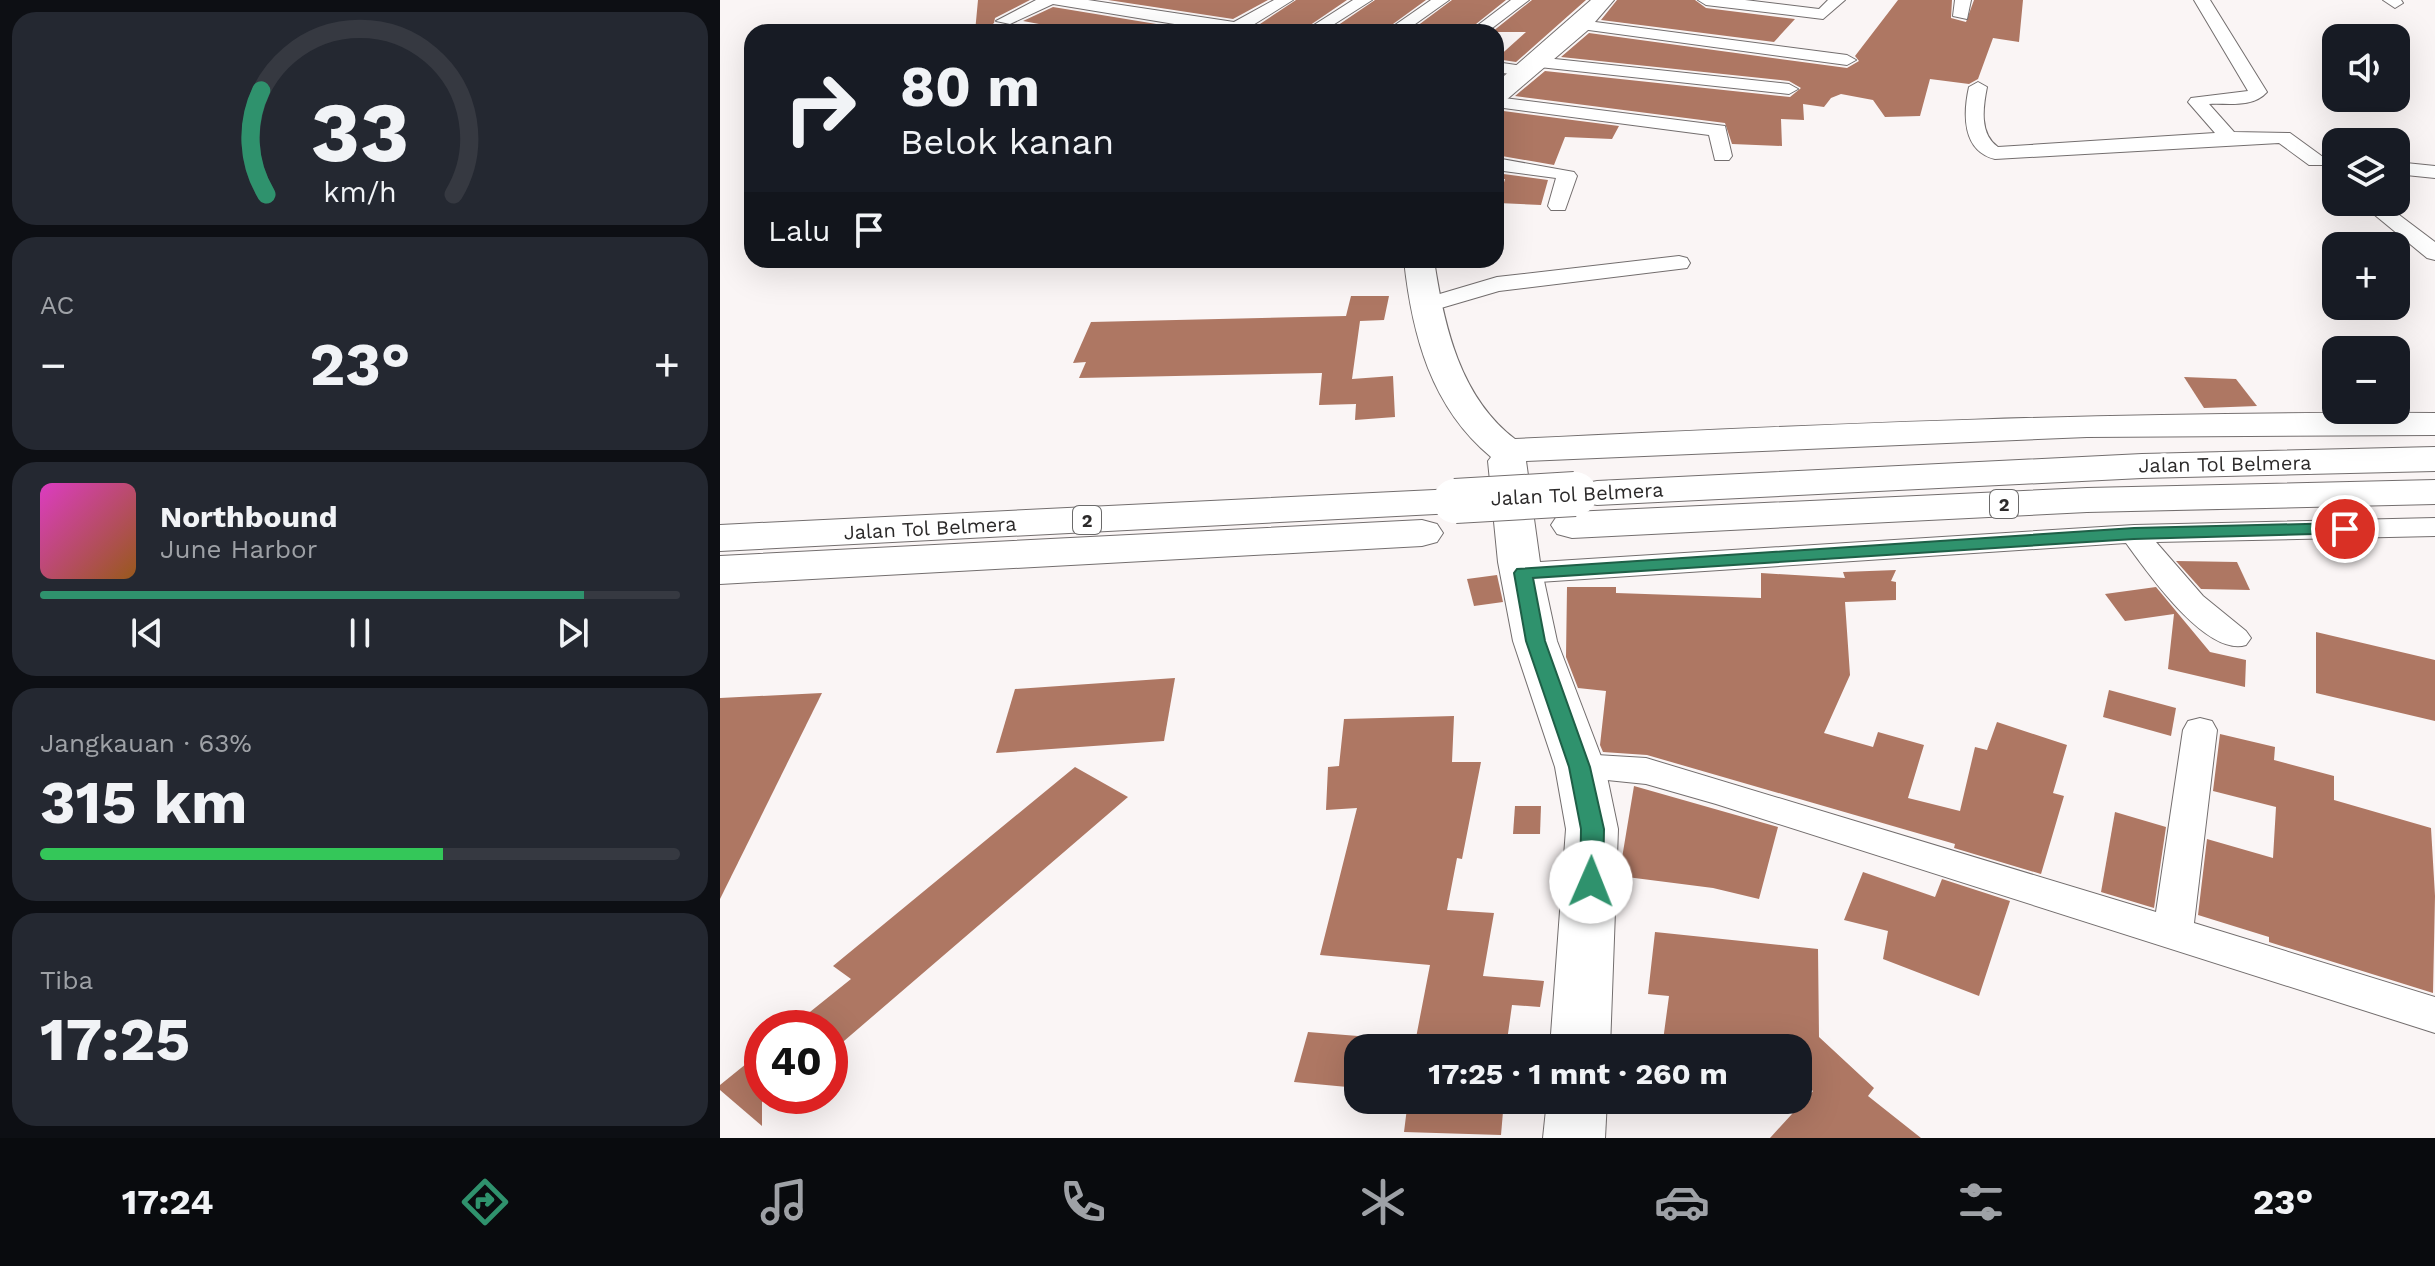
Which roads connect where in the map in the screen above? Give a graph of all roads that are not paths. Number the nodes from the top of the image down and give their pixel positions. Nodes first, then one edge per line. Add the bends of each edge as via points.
1 (1049, 0) edge
2 (1057, 0) edge
3 (1127, 0) edge
4 (1285, 0) edge
5 (1364, 0) edge
6 (1441, 0) edge
7 (1521, 0) edge
8 (1603, 0) edge
9 (1706, 0) edge
10 (1837, 0) edge
11 (2202, 0) edge
12 (1196, 6) dead end
13 (1111, 8) junction
14 (1173, 18) junction
15 (1086, 20) dead end
16 (1004, 21) dead end
17 (1161, 24) edge
18 (1202, 24) edge
19 (1243, 24) edge
20 (1324, 24) edge
21 (1405, 24) edge
22 (1488, 24) edge
23 (1580, 25) junction
24 (1847, 60) dead end
25 (1504, 67) edge
26 (1530, 67) junction
27 (1978, 87) dead end
28 (1789, 89) dead end
29 (1504, 91) edge
30 (1504, 100) edge
31 (2229, 138) junction
32 (1722, 156) dead end
33 (2322, 160) edge
34 (1504, 165) edge
35 (2410, 169) edge
36 (2435, 172) edge
37 (1558, 206) dead end
38 (2387, 216) edge
39 (2435, 253) edge
40 (1679, 263) dead end
41 (1420, 268) edge
42 (1424, 306) junction
43 (2435, 424) edge
44 (1506, 451) junction
45 (2435, 459) edge
46 (2435, 492) edge
47 (1574, 510) junction
48 (1454, 516) junction
49 (2435, 527) edge
50 (2134, 534) junction
51 (720, 538) edge
52 (1521, 568) junction
53 (720, 570) edge
54 (2235, 638) dead end
55 (2200, 730) dead end
56 (1580, 767) junction
57 (2173, 931) junction
58 (2435, 1015) edge
59 (1581, 1034) edge
60 (1576, 1114) edge
61 (1574, 1138) edge

1 - 16 street
2 - 13 street
3 - 13 street
4 - 19 street
5 - 20 street
6 - 21 street
7 - 22 street
8 - 23 street
9 - 10 street via 1823,14
11 - 31 street via 2258,92 2197,102
12 - 14 street
13 - 14 street
13 - 15 street
14 - 17 street
14 - 18 street
23 - 24 street
23 - 26 street
25 - 26 street
26 - 28 street
26 - 29 street
27 - 31 street via 1973,107 1979,135 1984,147 1995,153
30 - 32 street via 1718,130
31 - 33 street via 2283,137
34 - 37 street via 1567,176
35 - 36 street
38 - 39 street
40 - 42 street via 1497,284
41 - 42 street
42 - 44 street via 1474,424
43 - 44 street via 1988,428
44 - 52 street
45 - 47 highway, Jalan Tol Belmera / 2 via 2142,466
46 - 47 highway, Jalan Tol Belmera / 2
47 - 48 highway, Jalan Tol Belmera / 2
48 - 51 highway, Jalan Tol Belmera / 2
48 - 53 highway, Jalan Tol Belmera / 2
49 - 50 street
50 - 52 street
50 - 54 street via 2179,593
52 - 56 street via 1535,641
55 - 57 street
56 - 57 street via 1646,771
56 - 59 street via 1592,829
57 - 58 street
60 - 61 street

